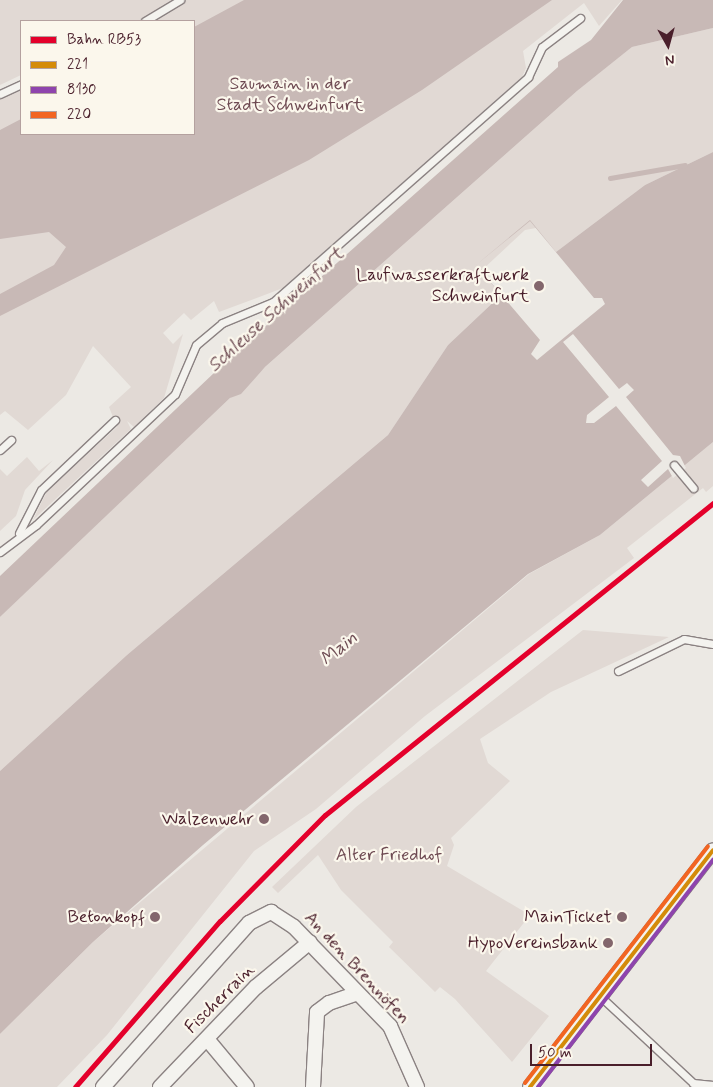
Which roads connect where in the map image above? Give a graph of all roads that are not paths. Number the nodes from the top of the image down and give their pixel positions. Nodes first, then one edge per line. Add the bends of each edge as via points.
1 (180, 0) edge
2 (580, 18) dead end
3 (147, 20) edge
4 (20, 84) edge
5 (0, 94) edge
6 (114, 420) dead end
7 (11, 440) dead end
8 (0, 450) edge
9 (674, 465) dead end
10 (693, 488) dead end
11 (19, 534) junction
12 (0, 552) edge
13 (713, 644) edge
14 (618, 671) dead end
15 (713, 850) edge
16 (310, 942) junction
17 (355, 994) junction
18 (602, 998) junction
19 (206, 1039) junction
20 (713, 1085) edge
21 (102, 1087) edge
22 (160, 1087) edge
23 (247, 1087) edge
24 (313, 1087) edge
25 (416, 1087) edge
26 (530, 1087) edge

1 - 3 lane
2 - 11 lane via 542,48 528,77 273,302 222,323 196,345 175,394 36,525
4 - 5 lane
6 - 11 lane via 41,490
7 - 8 lane
9 - 10 lane
11 - 12 lane
13 - 14 lane via 684,639
15 - 18 street
16 - 17 street, An den Brennöfen
16 - 19 street, Fischerrain via 256,987
16 - 21 street, An den Brennöfen via 279,914 271,912 249,923
17 - 24 street via 329,1003 317,1012
17 - 25 street, An den Brennöfen via 396,1035
18 - 20 lane via 693,1083
18 - 26 street
19 - 22 street, Fischerrain
19 - 23 street

